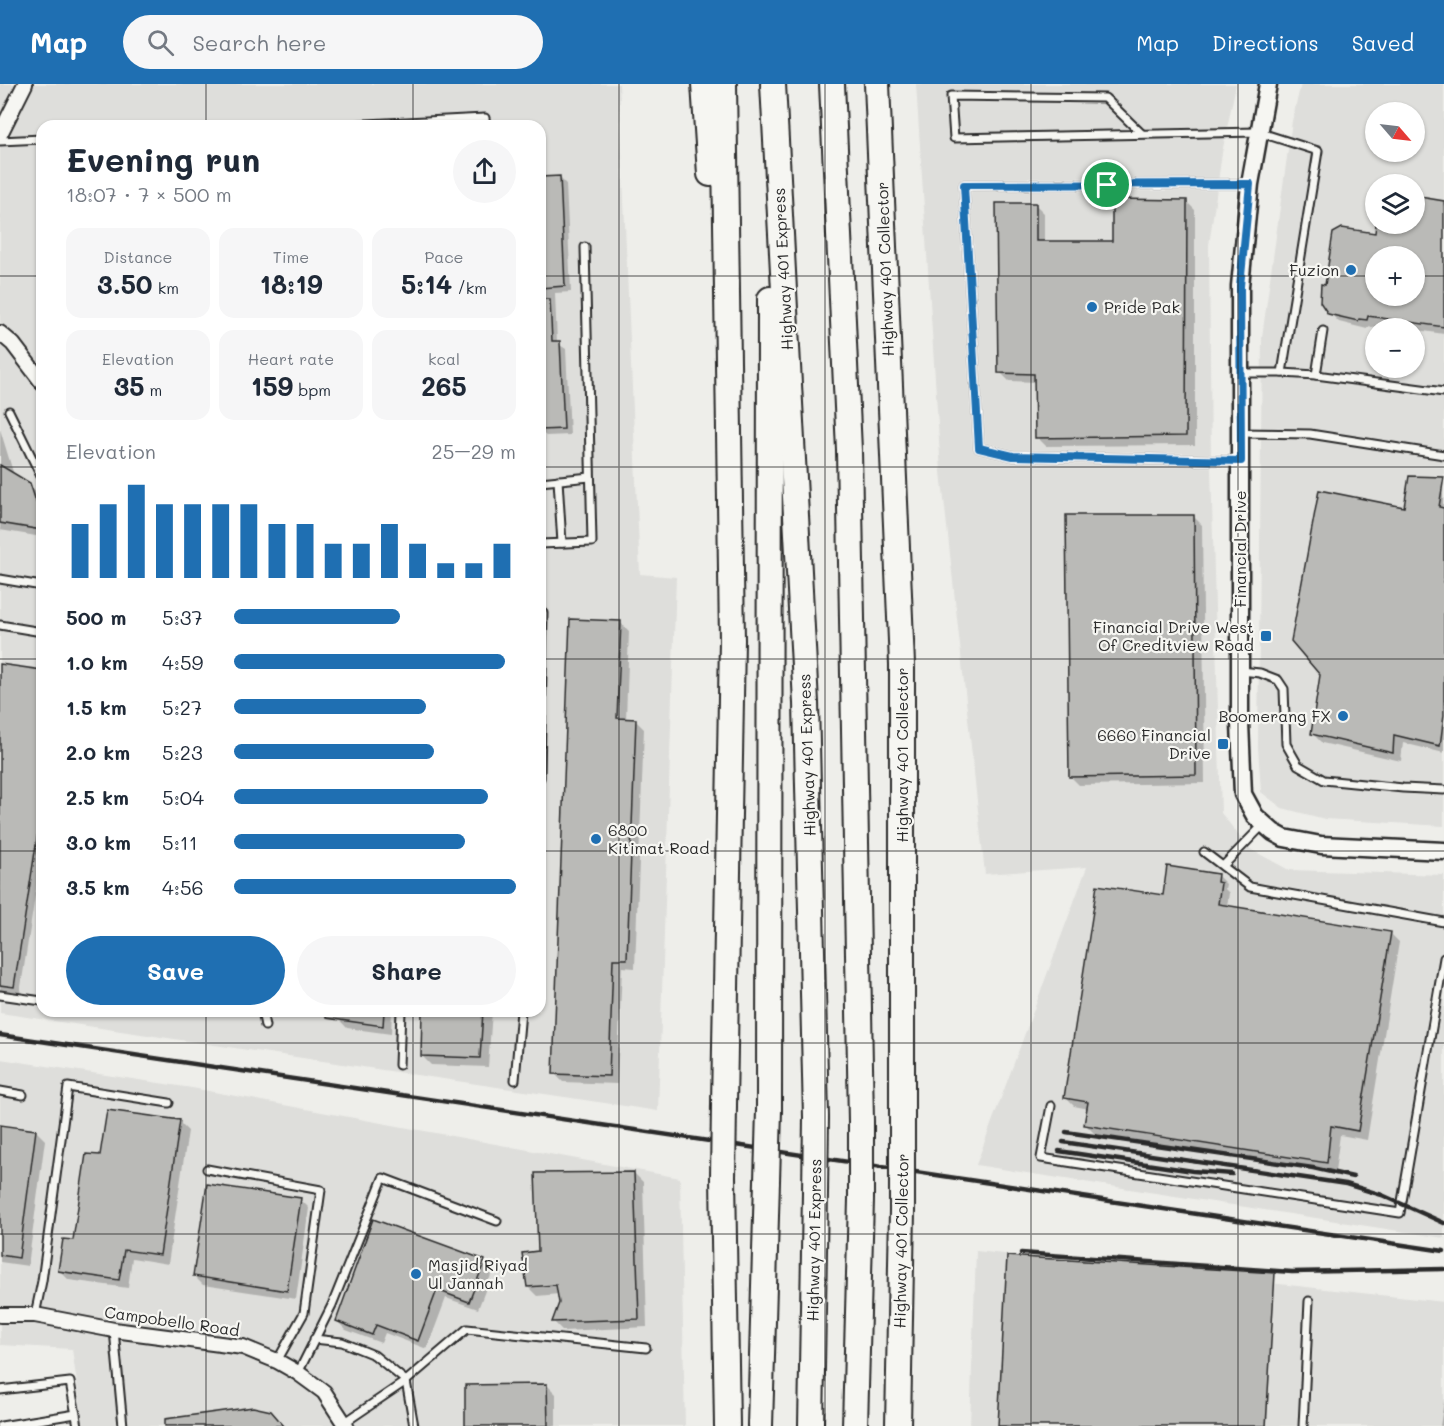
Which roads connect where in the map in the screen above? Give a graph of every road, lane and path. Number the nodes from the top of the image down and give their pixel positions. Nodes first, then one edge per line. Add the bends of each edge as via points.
1 (25, 84) edge
2 (704, 84) edge
3 (724, 84) edge
4 (772, 84) edge
5 (832, 84) edge
6 (878, 84) edge
7 (1268, 84) edge
8 (468, 120) edge
9 (485, 120) edge
10 (1258, 132) junction
11 (0, 134) edge
12 (1142, 134) junction
13 (36, 139) edge
14 (0, 141) edge
15 (1250, 184) junction
16 (585, 247) dead end
17 (1323, 331) dead end
18 (0, 333) edge
19 (1239, 373) junction
20 (1282, 373) junction
21 (36, 374) edge
22 (1316, 375) junction
23 (1444, 392) edge
24 (9, 411) dead end
25 (1240, 433) junction
26 (1444, 455) edge
27 (1241, 461) junction
28 (36, 466) edge
29 (590, 477) junction
30 (558, 480) junction
31 (546, 481) edge
32 (562, 543) junction
33 (546, 544) edge
34 (0, 579) edge
35 (36, 585) edge
36 (0, 625) edge
37 (36, 631) edge
38 (732, 640) junction
39 (1241, 671) junction
40 (1444, 790) edge
41 (1263, 824) junction
42 (1444, 850) edge
43 (1204, 852) dead end
44 (1223, 866) junction
45 (1444, 922) edge
46 (1444, 958) edge
47 (0, 995) edge
48 (36, 1000) edge
49 (263, 1017) edge
50 (401, 1017) edge
51 (520, 1017) edge
52 (265, 1026) dead end
53 (399, 1065) dead end
54 (515, 1080) dead end
55 (0, 1091) edge
56 (22, 1095) dead end
57 (169, 1103) dead end
58 (1051, 1106) dead end
59 (207, 1169) dead end
60 (497, 1221) dead end
61 (1309, 1301) dead end
62 (0, 1315) edge
63 (35, 1315) junction
64 (114, 1330) junction
65 (314, 1339) junction
66 (646, 1348) dead end
67 (277, 1361) junction
68 (298, 1373) junction
69 (406, 1381) junction
70 (0, 1390) edge
71 (76, 1414) junction
72 (345, 1424) edge
73 (1, 1426) edge
74 (78, 1426) edge
75 (123, 1426) edge
76 (414, 1426) edge
77 (727, 1426) edge
78 (760, 1426) edge
79 (811, 1426) edge
80 (855, 1426) edge
81 (898, 1426) edge
82 (1303, 1426) edge

1 - 11 street
2 - 38 highway
3 - 38 highway
4 - 78 highway, bridge via 769,1110
4 - 79 highway, Highway 401 Express, bridge via 806,703 816,1116
5 - 80 highway, bridge via 849,450 861,1122
6 - 81 highway, Highway 401 Collector, bridge via 902,663
7 - 10 street, Financial Drive
8 - 9 lane
10 - 12 lane
10 - 15 street, Financial Drive
10 - 20 lane via 1318,151
12 - 12 lane via 954,138 951,96 1105,98
13 - 14 lane
15 - 19 street, Financial Drive via 1240,286
15 - 27 lane via 964,185 979,448 1013,456
16 - 29 lane
17 - 22 lane
18 - 21 street
19 - 20 lane
19 - 25 street, Financial Drive
20 - 22 lane
22 - 23 lane
24 - 28 lane
25 - 26 lane via 1310,434
25 - 27 street, Financial Drive
27 - 39 street, Financial Drive
29 - 30 lane
29 - 32 lane via 592,542
30 - 31 lane
30 - 32 lane
32 - 33 lane
34 - 35 lane
36 - 37 lane
38 - 77 highway, bridge via 723,1177
39 - 40 lane via 1278,680 1284,689 1286,744 1298,765 1323,780
39 - 41 street, Financial Drive via 1243,794
41 - 42 street, Financial Drive via 1284,838 1300,842
41 - 44 lane
43 - 44 lane
44 - 45 lane via 1250,886
46 - 58 lane via 1400,1213 1041,1158
47 - 48 lane
49 - 52 lane
50 - 53 lane
51 - 54 lane
55 - 56 lane
57 - 63 lane via 68,1087
59 - 67 lane via 321,1190 304,1313
60 - 65 lane via 383,1178 332,1305
61 - 82 lane
62 - 63 street, Campobello Road
63 - 64 street, Campobello Road
64 - 67 street, Campobello Road via 243,1347
64 - 75 lane
65 - 68 lane
65 - 69 lane via 342,1342 374,1355
66 - 69 lane via 467,1329
67 - 68 street, Campobello Road
68 - 72 street, Campobello Road via 324,1392
69 - 72 lane
69 - 76 lane
70 - 71 lane via 70,1382
71 - 73 lane
71 - 74 lane

